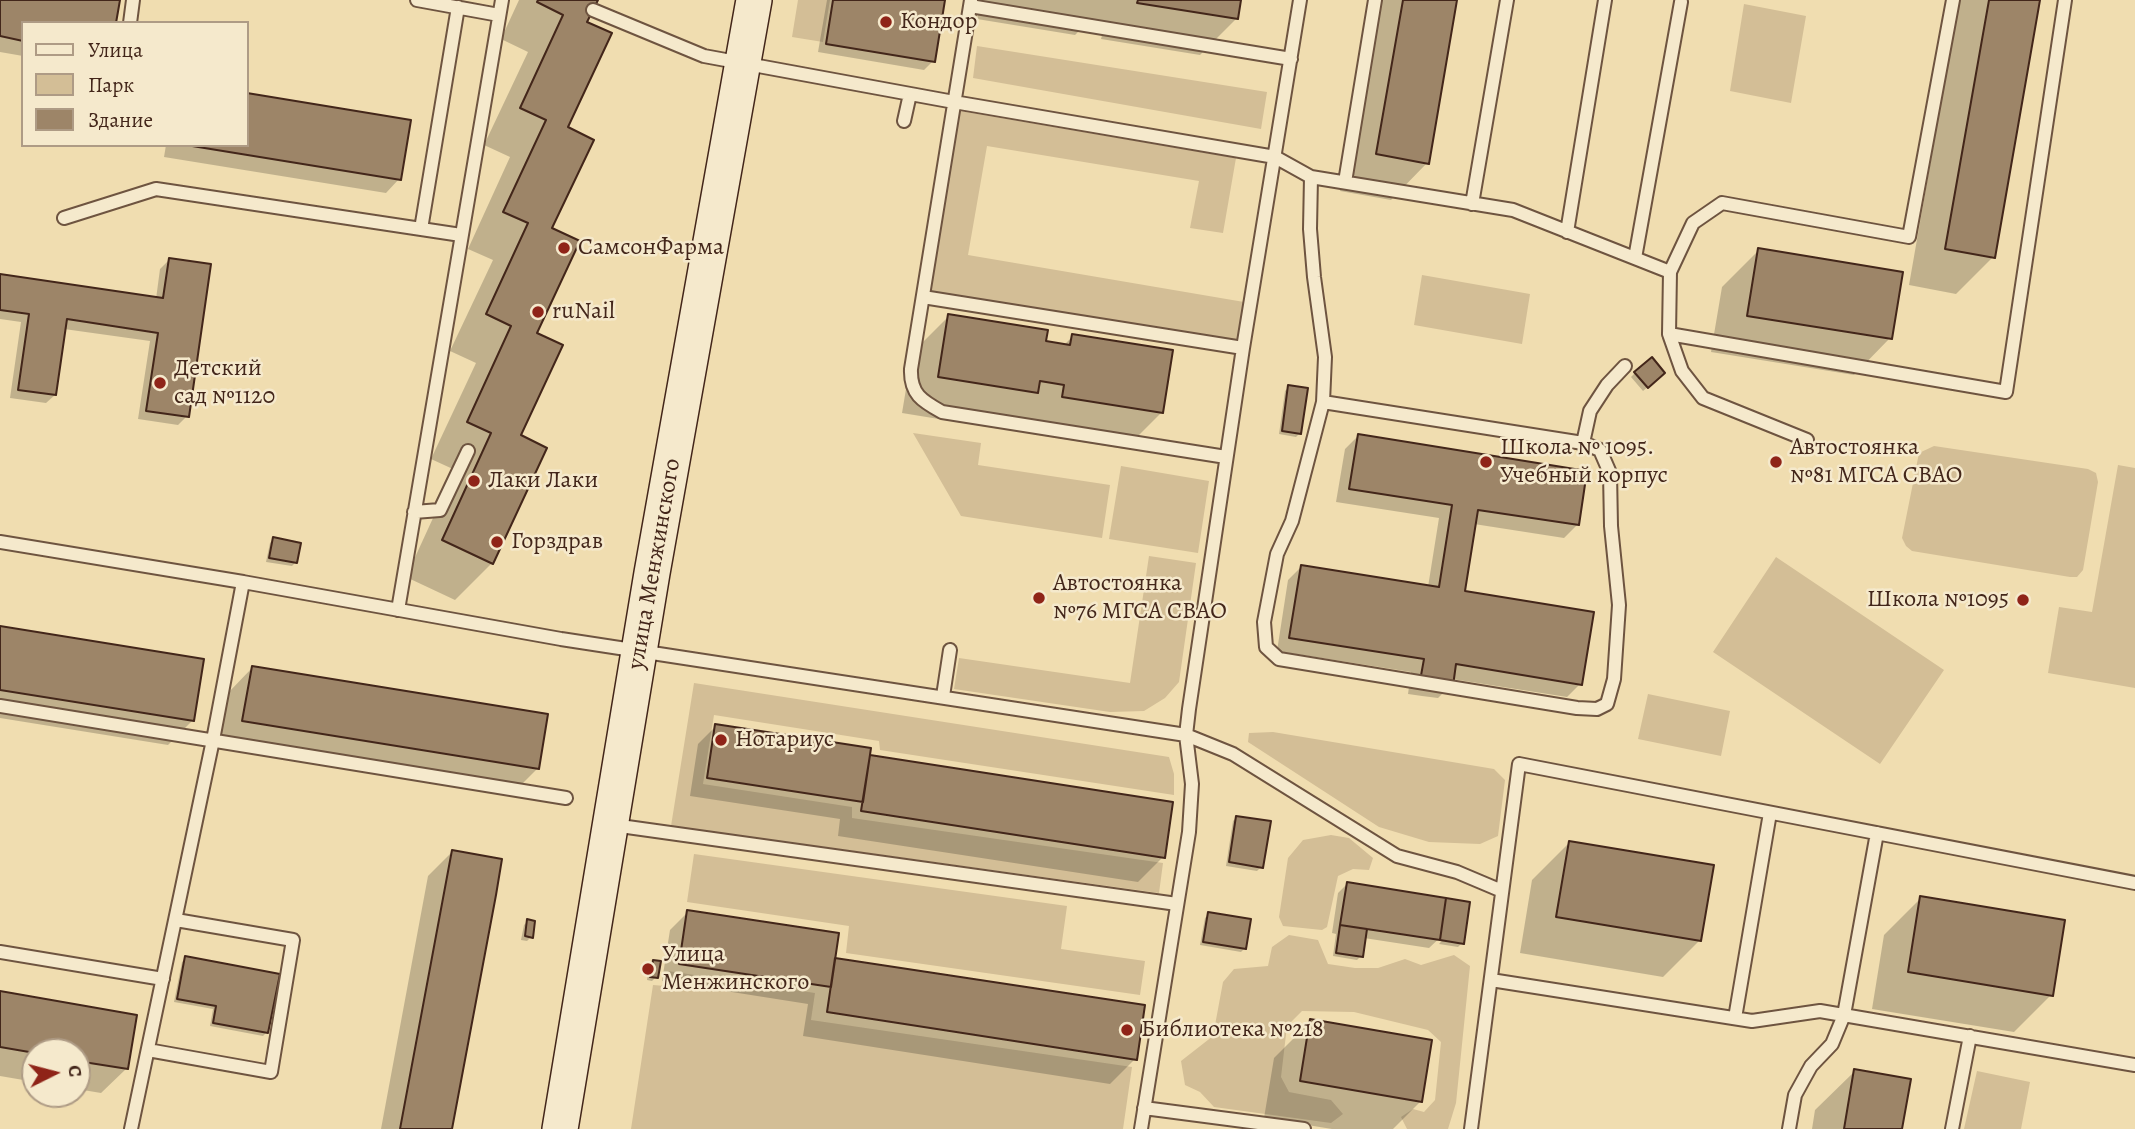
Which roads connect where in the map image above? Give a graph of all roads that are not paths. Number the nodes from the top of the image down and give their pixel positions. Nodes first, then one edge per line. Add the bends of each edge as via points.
1 (133, 0) edge
2 (418, 0) edge
3 (502, 0) edge
4 (754, 0) edge
5 (1300, 0) edge
6 (1374, 0) edge
7 (1507, 0) edge
8 (1605, 0) edge
9 (1953, 0) edge
10 (2065, 0) edge
11 (1681, 2) edge
12 (971, 3) edge
13 (458, 7) junction
14 (593, 10) dead end
15 (499, 15) junction
16 (130, 21) edge
17 (1291, 59) junction
18 (744, 63) junction
19 (910, 94) junction
20 (954, 102) junction
21 (904, 121) dead end
22 (1275, 157) junction
23 (1311, 177) junction
24 (1345, 182) junction
25 (1472, 204) junction
26 (64, 218) dead end
27 (421, 229) junction
28 (1567, 232) junction
29 (461, 235) junction
30 (1635, 258) junction
31 (1670, 272) junction
32 (923, 297) junction
33 (1670, 334) junction
34 (1243, 348) junction
35 (1625, 366) dead end
36 (1323, 402) junction
37 (1807, 440) dead end
38 (1583, 443) junction
39 (468, 451) dead end
40 (1226, 457) junction
41 (414, 512) junction
42 (0, 542) edge
43 (243, 582) junction
44 (398, 610) junction
45 (639, 650) junction
46 (950, 650) dead end
47 (943, 696) junction
48 (1607, 704) junction
49 (0, 706) edge
50 (1620, 708) dead end
51 (1186, 735) junction
52 (214, 740) junction
53 (566, 798) dead end
54 (1770, 813) junction
55 (611, 824) junction
56 (1877, 834) junction
57 (2135, 883) edge
58 (1502, 891) junction
59 (1177, 904) junction
60 (176, 920) junction
61 (0, 952) edge
62 (163, 979) junction
63 (1491, 980) junction
64 (1844, 1015) junction
65 (1735, 1018) junction
66 (1970, 1036) junction
67 (148, 1050) junction
68 (2135, 1065) edge
69 (1144, 1108) junction
70 (131, 1129) edge
71 (560, 1129) edge
72 (1141, 1129) edge
73 (1304, 1129) edge
74 (1471, 1129) edge
75 (1789, 1129) edge
76 (1952, 1129) edge

1 - 16 lane
2 - 13 lane
3 - 15 lane
4 - 18 main road, улица Менжинского
5 - 17 lane
6 - 24 lane
7 - 25 lane
8 - 28 lane
9 - 31 lane via 1909,237 1722,203 1693,223
10 - 33 lane via 2006,392
11 - 30 lane
12 - 17 lane
12 - 20 lane
13 - 15 lane
13 - 27 lane
14 - 18 lane via 704,56
15 - 29 lane
17 - 22 lane
18 - 19 lane
18 - 45 main road, улица Менжинского
19 - 20 lane
19 - 21 lane
20 - 22 lane
20 - 32 lane
22 - 23 lane
22 - 34 lane
23 - 24 lane
23 - 36 lane via 1310,229 1325,357
24 - 25 lane
25 - 28 lane via 1513,210
26 - 27 lane via 156,189
27 - 29 lane
28 - 30 lane
29 - 41 lane
30 - 31 lane
31 - 33 lane
32 - 34 lane
32 - 40 lane via 911,381 920,400 942,412
33 - 37 lane via 1682,371 1703,398
34 - 40 lane
35 - 38 lane via 1590,411
36 - 38 lane
36 - 48 lane via 1292,521 1277,554 1264,622 1266,647 1279,659 1577,708 1597,709
38 - 48 lane via 1600,450 1610,473 1619,605 1614,679
39 - 41 lane via 440,510
40 - 51 lane
41 - 44 lane
42 - 43 lane
43 - 44 lane
43 - 52 lane
44 - 45 lane
45 - 47 lane
45 - 55 main road, улица Менжинского
46 - 47 lane
47 - 51 lane
48 - 50 lane
49 - 52 lane
51 - 58 lane via 1233,754 1397,856 1457,872
51 - 59 lane via 1192,784
52 - 53 lane
52 - 60 lane
54 - 56 lane
54 - 58 lane via 1519,764
54 - 65 lane
55 - 59 lane
55 - 71 main road, улица Менжинского
56 - 57 lane
56 - 64 lane
58 - 63 lane
59 - 69 lane
60 - 62 lane
60 - 67 lane via 293,940 271,1072
61 - 62 lane
62 - 67 lane
63 - 65 lane
63 - 74 lane
64 - 65 lane via 1820,1011 1752,1021
64 - 66 lane
64 - 75 lane via 1832,1044 1811,1066 1795,1095
66 - 68 lane
66 - 76 lane
67 - 70 lane
69 - 72 lane
69 - 73 lane

